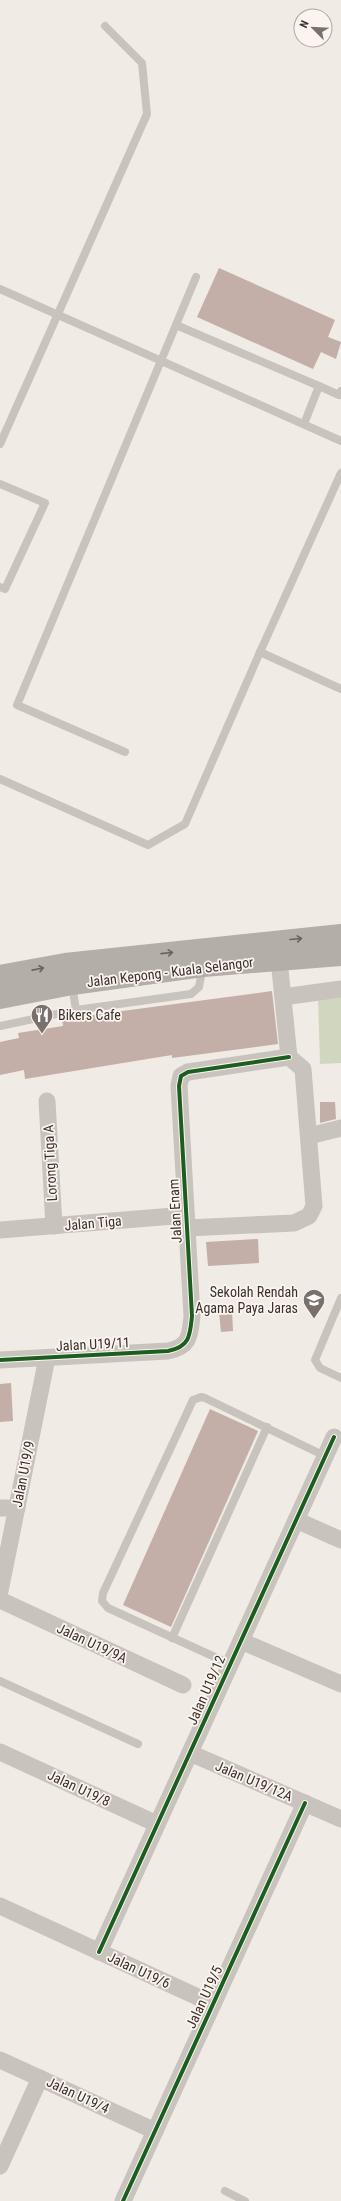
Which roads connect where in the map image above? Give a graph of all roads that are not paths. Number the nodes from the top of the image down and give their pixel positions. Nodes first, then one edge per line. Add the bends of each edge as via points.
1 (105, 26) dead end
2 (196, 277) dead end
3 (0, 289) edge
4 (57, 315) junction
5 (176, 326) junction
6 (161, 361) junction
7 (319, 386) junction
8 (341, 391) edge
9 (304, 424) junction
10 (341, 441) edge
11 (0, 444) edge
12 (341, 473) edge
13 (0, 484) edge
14 (0, 587) edge
15 (260, 652) junction
16 (341, 689) edge
17 (125, 752) dead end
18 (0, 779) edge
19 (341, 935) edge
20 (341, 955) edge
21 (279, 960) junction
22 (203, 966) junction
23 (0, 976) edge
24 (72, 984) junction
25 (341, 989) edge
26 (283, 997) junction
27 (0, 998) edge
28 (76, 1010) junction
29 (0, 1026) edge
30 (289, 1057) junction
31 (47, 1101) dead end
32 (341, 1128) edge
33 (310, 1136) junction
34 (186, 1222) junction
35 (54, 1226) junction
36 (0, 1230) edge
37 (341, 1298) edge
38 (186, 1343) joint
39 (47, 1358) junction
40 (0, 1360) edge
41 (341, 1378) edge
42 (267, 1428) junction
43 (334, 1437) dead end
44 (325, 1456) junction
45 (8, 1508) edge
46 (296, 1520) junction
47 (341, 1540) edge
48 (0, 1591) edge
49 (0, 1600) edge
50 (172, 1638) junction
51 (241, 1641) junction
52 (230, 1664) junction
53 (0, 1681) edge
54 (341, 1684) edge
55 (183, 1685) dead end
56 (138, 1744) dead end
57 (0, 1752) edge
58 (190, 1753) junction
59 (305, 1803) junction
60 (341, 1819) edge
61 (157, 1824) junction
62 (0, 1906) edge
63 (99, 1952) junction
64 (213, 2004) junction
65 (0, 2060) edge
66 (40, 2078) junction
67 (155, 2131) junction
68 (0, 2166) edge
69 (224, 2191) dead end
70 (123, 2201) edge
71 (246, 2201) edge

1 - 4 lane via 142,63 147,114
2 - 5 lane
3 - 4 lane
4 - 6 lane
4 - 11 lane
5 - 6 lane
5 - 7 lane
6 - 9 lane
6 - 17 lane via 17,705
7 - 8 lane via 339,395
7 - 9 lane
9 - 10 lane
12 - 15 lane
13 - 14 lane via 45,503 6,589
15 - 16 lane
15 - 18 lane via 185,824 148,844
23 -> 19 highway, Jalan Kepong - Kuala Selangor via 64,964
20 - 21 highway, Jalan Kepong - Kuala Selangor
21 - 22 highway, Jalan Kepong - Kuala Selangor
21 - 26 street
22 - 24 highway, Jalan Kepong - Kuala Selangor
22 - 28 lane via 199,987 192,994
24 - 27 highway, Jalan Kepong - Kuala Selangor
24 - 28 lane
25 - 26 street
26 - 30 street
28 - 29 lane
30 - 33 street, Jalan Tiga via 303,1069
30 - 34 street, Jalan Enam via 188,1072 181,1076 179,1086
31 - 35 street, Lorong Tiga A
32 - 33 street
33 - 34 street, Jalan Tiga via 315,1195 314,1206 309,1216 294,1223
34 - 35 street, Jalan Tiga
34 - 38 street, Jalan Enam via 192,1316 191,1331
35 - 36 street, Jalan Tiga
37 - 41 lane via 315,1360 320,1368
38 - 39 street, Jalan U19/11 via 178,1349
39 - 40 street, Jalan U19/11
39 - 45 street, Jalan U19/9
42 - 44 lane
42 - 50 lane
42 - 50 lane via 206,1398 193,1400 102,1593 102,1601 108,1608
43 - 44 street, Jalan U19/12
44 - 46 street, Jalan U19/12
45 - 48 street, Jalan U19/9
46 - 47 street
46 - 51 street, Jalan U19/12
49 - 55 street, Jalan U19/9A
50 - 52 lane
51 - 52 street, Jalan U19/12
51 - 54 street
52 - 58 street, Jalan U19/12
53 - 56 lane
57 - 61 street, Jalan U19/8
58 - 59 street, Jalan U19/12A
58 - 61 street, Jalan U19/12
59 - 60 street, Jalan U19/12A
59 - 64 street, Jalan U19/5
61 - 63 street, Jalan U19/12
62 - 63 street, Jalan U19/6
63 - 64 street, Jalan U19/6
64 - 67 street, Jalan U19/5
65 - 66 street, Jalan U19/4
66 - 67 street, Jalan U19/4
66 - 68 street
67 - 70 street, Jalan U19/5
69 - 71 lane

